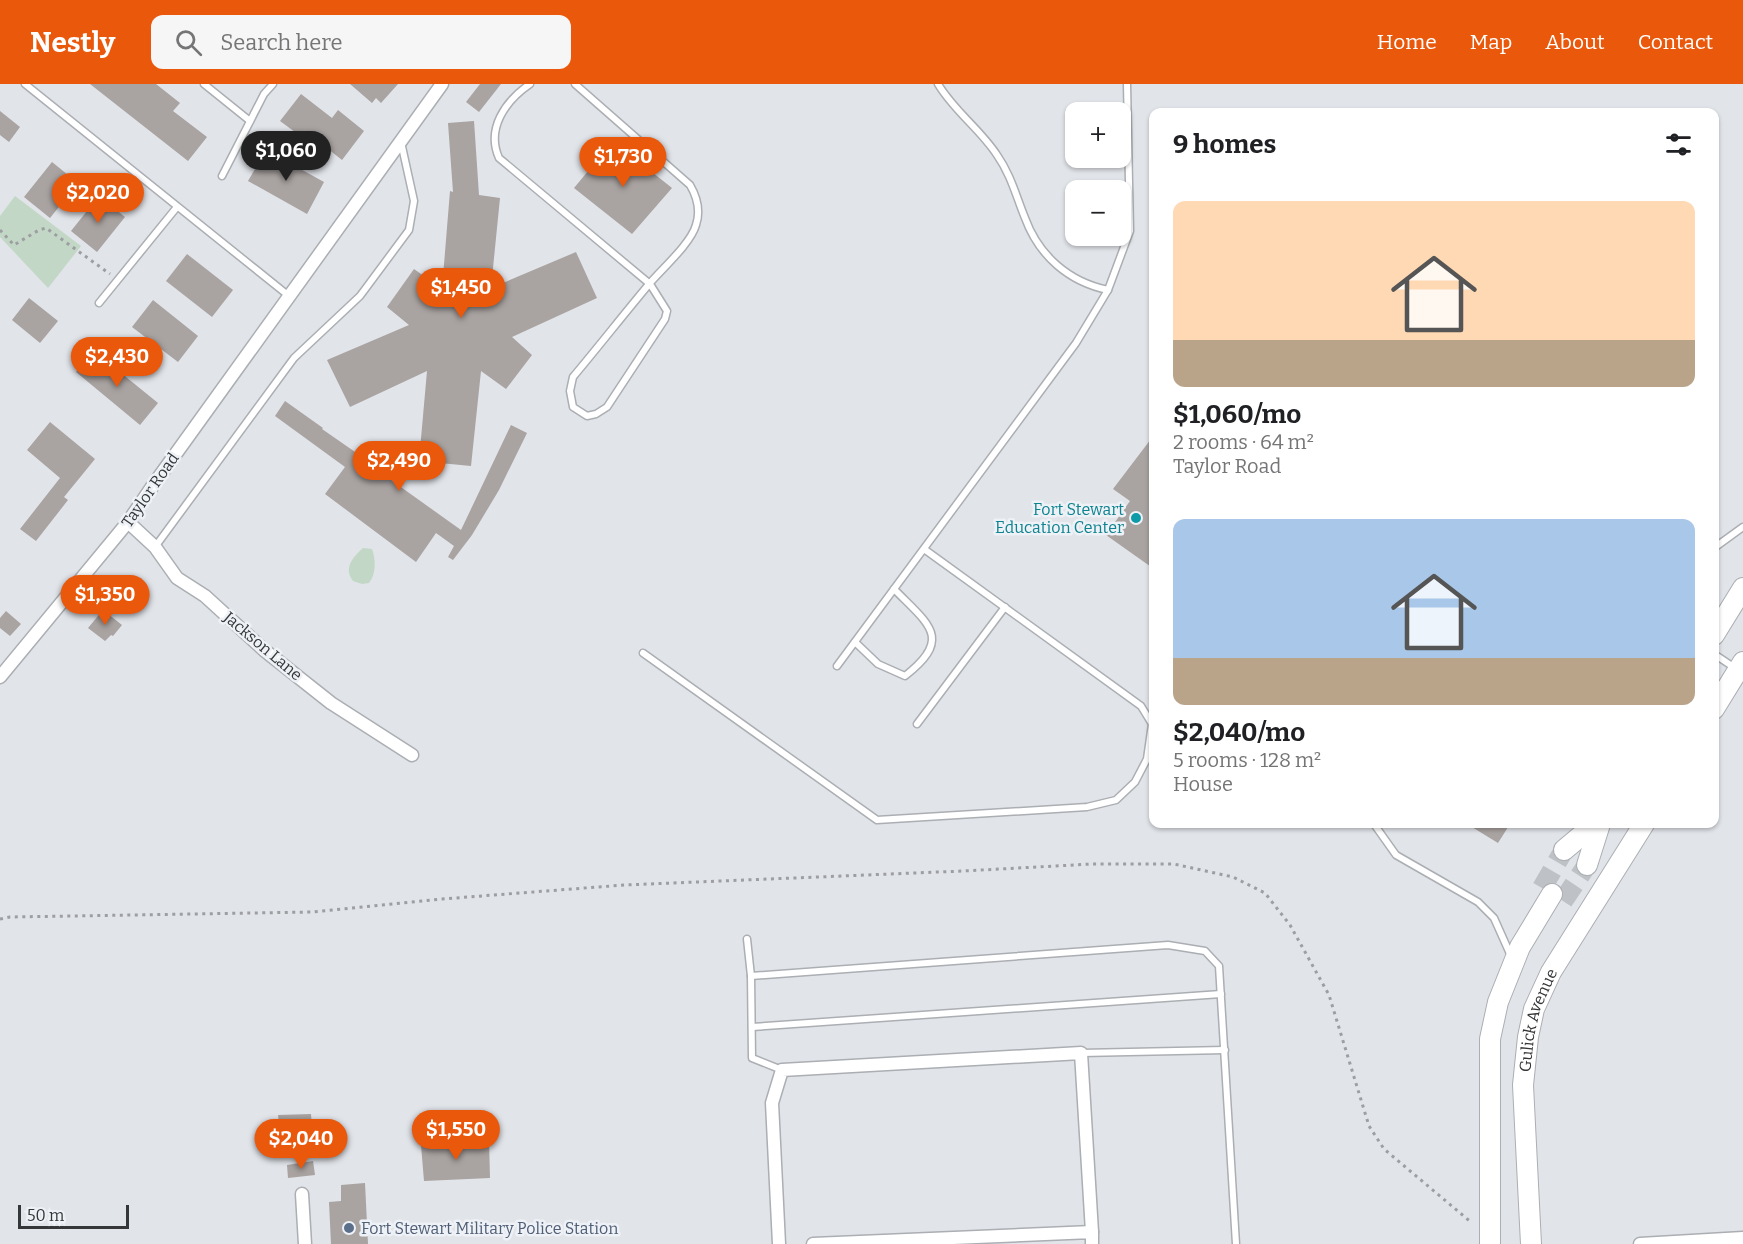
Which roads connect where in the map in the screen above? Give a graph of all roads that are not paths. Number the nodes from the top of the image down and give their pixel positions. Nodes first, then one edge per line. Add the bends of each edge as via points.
1 (25, 84) edge
2 (204, 84) edge
3 (273, 84) edge
4 (442, 84) edge
5 (530, 84) edge
6 (576, 84) edge
7 (938, 84) edge
8 (1127, 84) edge
9 (250, 121) junction
10 (401, 141) junction
11 (222, 176) dead end
12 (177, 207) junction
13 (650, 284) junction
14 (1108, 290) junction
15 (289, 296) junction
16 (99, 303) dead end
17 (128, 522) junction
18 (1743, 527) edge
19 (1719, 544) edge
20 (155, 547) junction
21 (924, 549) junction
22 (1743, 588) edge
23 (894, 589) junction
24 (1005, 607) junction
25 (1719, 627) edge
26 (855, 642) junction
27 (643, 653) dead end
28 (1719, 656) edge
29 (837, 666) dead end
30 (1740, 666) edge
31 (0, 676) edge
32 (1719, 701) edge
33 (1149, 719) edge
34 (917, 724) dead end
35 (1149, 745) edge
36 (412, 754) dead end
37 (1377, 828) edge
38 (1595, 828) edge
39 (1641, 828) edge
40 (1576, 858) tunnel mouth
41 (1552, 894) tunnel mouth
42 (747, 939) dead end
43 (1514, 963) junction
44 (751, 976) junction
45 (1221, 994) junction
46 (752, 1027) junction
47 (1225, 1050) junction
48 (1081, 1053) junction
49 (782, 1070) junction
50 (302, 1194) dead end
51 (1092, 1238) edge
52 (1743, 1238) edge
53 (1490, 1241) edge
54 (305, 1244) edge
55 (778, 1244) edge
56 (813, 1244) edge
57 (1236, 1244) edge
58 (1531, 1244) edge
59 (1640, 1244) edge

1 - 12 lane
2 - 9 lane
3 - 9 lane
4 - 10 street, Taylor Road
5 - 13 lane via 514,98 495,126 494,141 500,158
6 - 13 lane via 690,185 697,196 696,226
7 - 14 lane via 1002,161 1031,233 1042,250 1067,274
8 - 14 lane via 1130,231
9 - 11 lane
10 - 15 street, Taylor Road
10 - 20 lane via 414,201 409,230 360,296 294,357
12 - 15 lane
12 - 16 lane
13 - 13 lane via 573,377 573,407 586,416 607,407 665,320 667,311
14 - 21 lane via 1076,343
15 - 17 street, Taylor Road
17 - 20 street, Jackson Lane
17 - 31 street, Taylor Road
18 - 19 lane
20 - 36 street, Jackson Lane via 177,578 205,596 264,650 331,703
21 - 23 lane
21 - 24 lane
22 - 25 main road
23 - 26 lane
23 - 26 lane via 933,635 931,651 905,676 878,664
24 - 33 lane via 1141,706
24 - 34 lane
26 - 29 lane
27 - 35 lane via 877,820 1087,807 1116,800 1135,782 1147,759
28 - 30 lane
30 - 32 main road
37 - 43 lane via 1396,855 1478,902 1494,918
38 - 40 main road
39 - 58 main road, Gulick Avenue via 1551,972 1534,1009 1524,1085
41 - 43 main road
42 - 44 lane
43 - 53 main road via 1498,1002 1490,1040
44 - 45 lane via 1168,945 1205,951 1219,966
44 - 46 lane
45 - 46 lane
45 - 47 lane
46 - 49 lane via 752,1058
47 - 48 lane
47 - 57 lane
48 - 49 street
48 - 51 street
49 - 55 street via 772,1103
50 - 54 street
51 - 56 street
52 - 59 street

